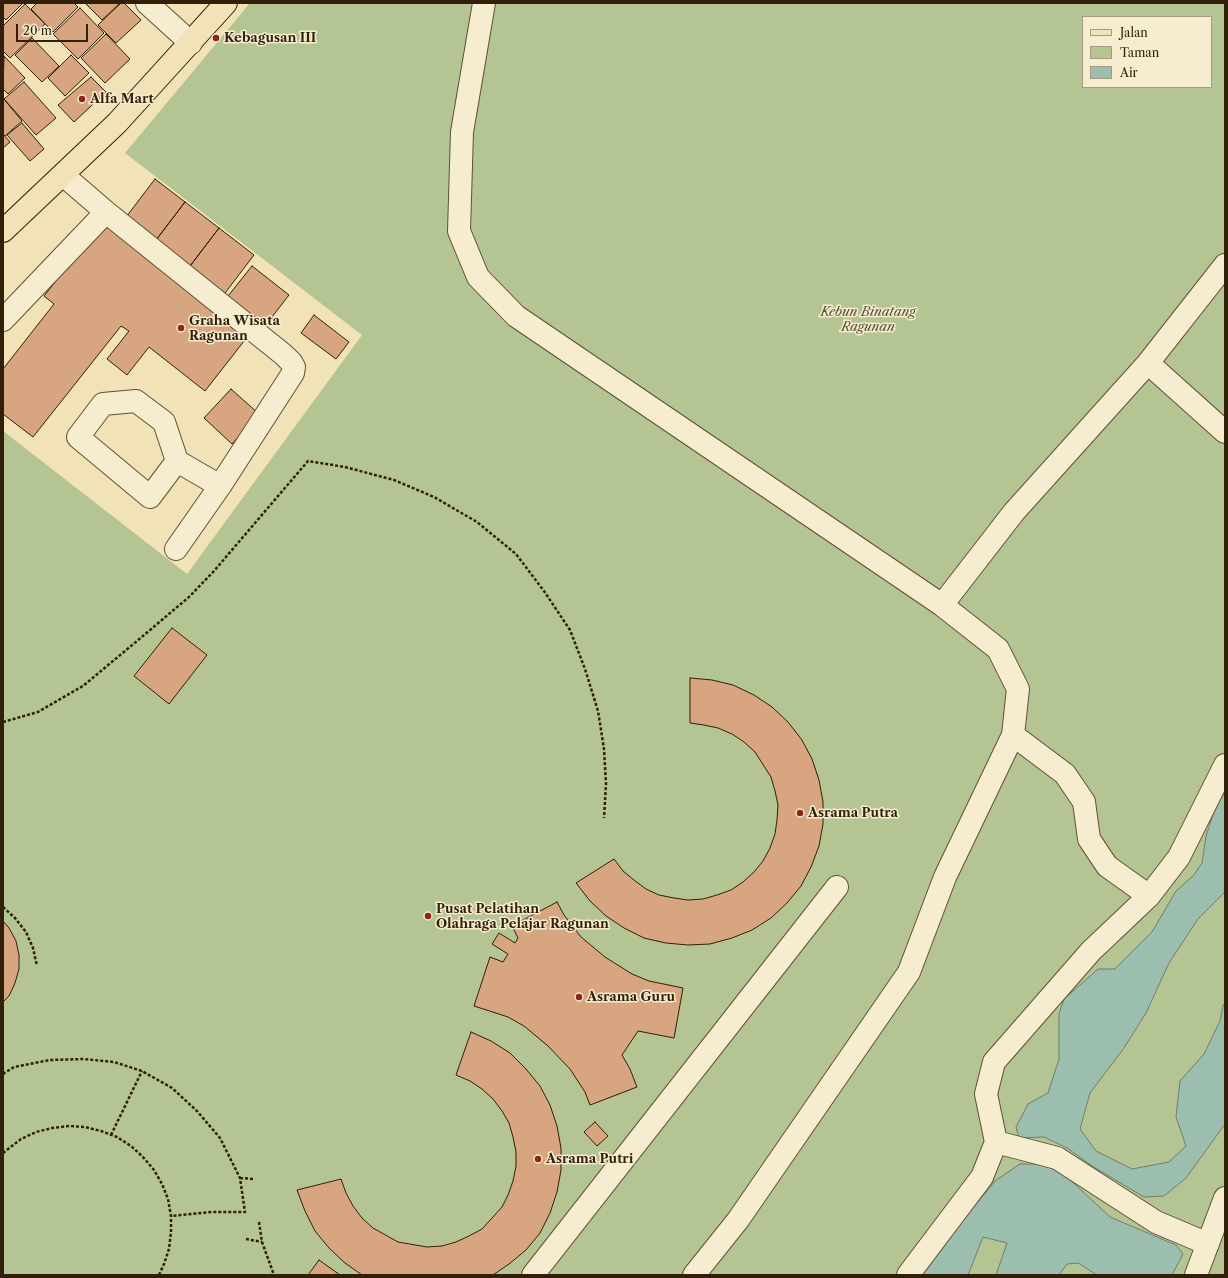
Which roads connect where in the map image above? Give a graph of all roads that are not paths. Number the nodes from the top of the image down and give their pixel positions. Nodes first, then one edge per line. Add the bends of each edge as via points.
1 (147, 3) edge
2 (226, 3) edge
3 (484, 3) edge
4 (191, 42) junction
5 (63, 175) junction
6 (106, 212) junction
7 (3, 231) edge
8 (1225, 265) edge
9 (3, 320) edge
10 (1148, 363) junction
11 (1225, 432) edge
12 (177, 461) junction
13 (220, 486) junction
14 (176, 549) dead end
15 (942, 605) junction
16 (1013, 735) junction
17 (1225, 765) edge
18 (837, 887) dead end
19 (1149, 896) junction
20 (996, 1142) junction
21 (1225, 1198) edge
22 (1208, 1244) junction
23 (533, 1275) edge
24 (694, 1275) edge
25 (908, 1275) edge
26 (1196, 1275) edge

1 - 4 street
2 - 4 main road
3 - 15 street via 462,132 459,231 478,277 516,316
4 - 5 main road via 117,122
5 - 6 street
5 - 7 main road
6 - 9 street
6 - 13 street via 292,362 293,373
8 - 10 street
10 - 11 street
10 - 15 street via 1014,512
12 - 12 street via 164,422 136,401 103,404 78,437 150,497
12 - 13 street
13 - 14 street
15 - 16 street via 998,649 1018,689
16 - 19 street via 1065,774 1084,802 1089,839 1107,866
16 - 24 street via 945,877 908,972 738,1220
17 - 19 street via 1179,857
18 - 23 street
19 - 20 street via 1091,950 994,1062 986,1094
20 - 22 street via 1057,1158 1156,1222
20 - 25 street via 982,1177
21 - 22 street
22 - 26 street

